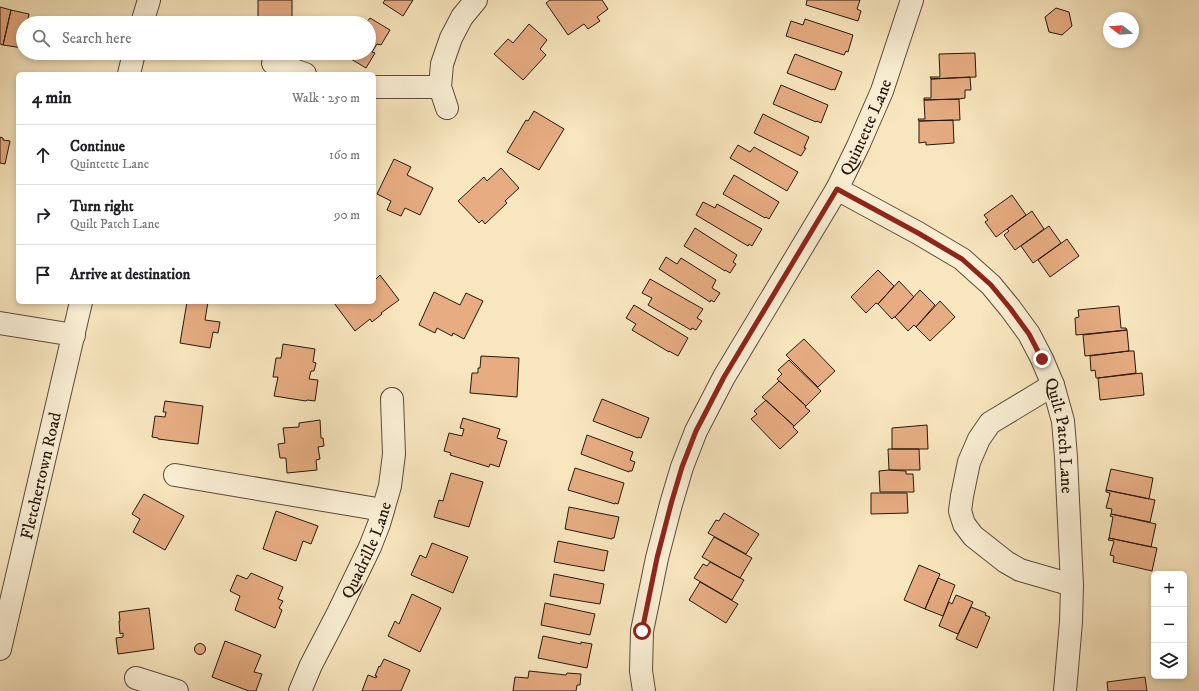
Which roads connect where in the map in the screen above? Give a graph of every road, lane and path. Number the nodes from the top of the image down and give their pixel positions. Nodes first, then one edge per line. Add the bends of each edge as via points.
1 (149, 0) edge
2 (476, 0) edge
3 (912, 0) edge
4 (144, 16) edge
5 (132, 60) edge
6 (273, 63) dead end
7 (129, 72) edge
8 (299, 72) edge
9 (376, 87) edge
10 (440, 87) junction
11 (447, 108) dead end
12 (837, 189) junction
13 (81, 304) edge
14 (0, 323) edge
15 (74, 335) junction
16 (1053, 385) junction
17 (392, 399) dead end
18 (175, 475) dead end
19 (383, 510) junction
20 (1072, 585) junction
21 (0, 649) edge
22 (136, 678) dead end
23 (176, 691) edge
24 (300, 691) edge
25 (644, 691) edge
26 (1065, 691) edge

1 - 4 street
2 - 10 street via 462,17 451,38 442,64
3 - 12 street, Quintette Lane via 882,91
5 - 7 street
6 - 8 street
9 - 10 street
10 - 11 street
12 - 16 street, Quilt Patch Lane via 962,259 991,285 1029,334
12 - 25 street, Quintette Lane via 724,377 696,431 682,467 657,558 642,631 641,671
13 - 15 street, Fletchertown Road
14 - 15 street
15 - 21 street, Fletchertown Road
16 - 20 street, Quilt Patch Lane via 1063,421
16 - 20 street via 990,423 969,462 960,511 964,524 973,536 1006,562 1020,570
17 - 19 street, Quadrille Lane via 394,454 390,486
18 - 19 street
19 - 24 street, Quadrille Lane via 370,547
20 - 26 street, Quilt Patch Lane
22 - 23 street

